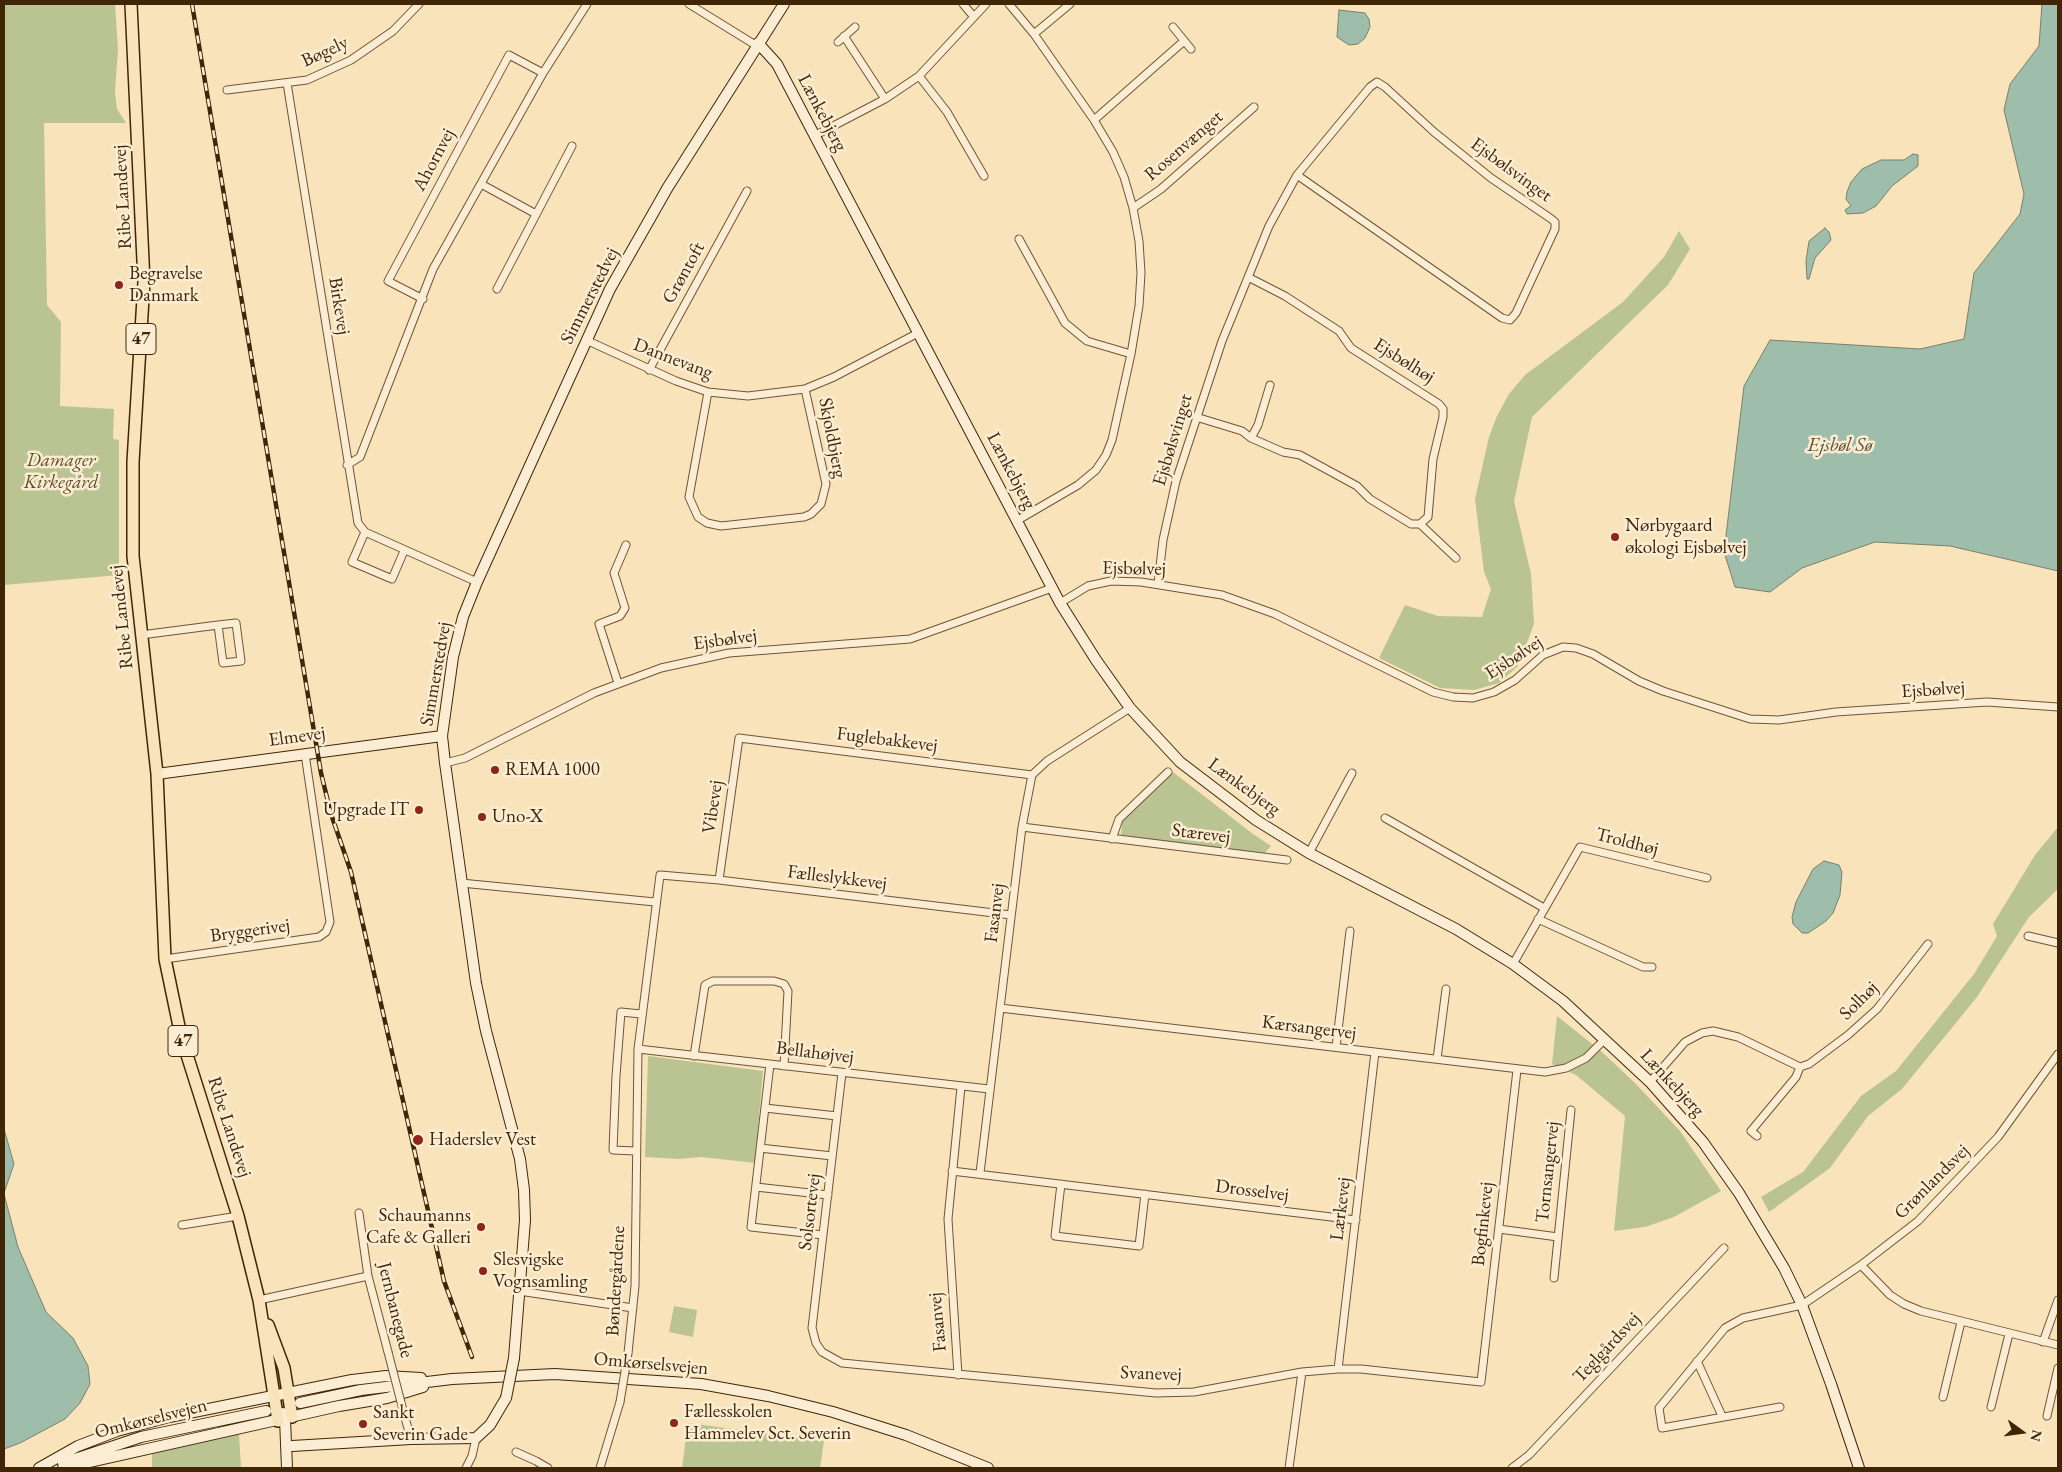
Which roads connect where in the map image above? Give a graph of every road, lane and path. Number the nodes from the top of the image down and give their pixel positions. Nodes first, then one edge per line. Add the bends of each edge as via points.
1 (131, 4) edge
2 (419, 4) edge
3 (587, 4) edge
4 (689, 4) edge
5 (784, 4) edge
6 (963, 4) edge
7 (986, 4) edge
8 (1009, 4) edge
9 (1070, 4) edge
10 (974, 17) junction
11 (855, 26) dead end
12 (1173, 27) dead end
13 (1034, 34) junction
14 (844, 36) junction
15 (1184, 41) junction
16 (838, 42) dead end
17 (758, 45) junction
18 (1191, 49) dead end
19 (543, 73) junction
20 (919, 76) junction
21 (287, 83) junction
22 (227, 90) dead end
23 (885, 99) junction
24 (1254, 108) dead end
25 (1094, 120) junction
26 (814, 136) junction
27 (572, 146) dead end
28 (1296, 174) junction
29 (984, 176) dead end
30 (481, 184) junction
31 (748, 190) dead end
32 (1133, 208) junction
33 (536, 214) junction
34 (1019, 239) dead end
35 (1248, 277) junction
36 (497, 289) dead end
37 (423, 299) junction
38 (918, 333) junction
39 (586, 340) junction
40 (1131, 354) junction
41 (649, 370) junction
42 (1270, 385) dead end
43 (805, 389) junction
44 (708, 392) junction
45 (1196, 417) junction
46 (1251, 438) junction
47 (347, 465) junction
48 (1018, 520) junction
49 (1420, 524) junction
50 (364, 532) junction
51 (626, 545) dead end
52 (404, 551) junction
53 (1456, 558) dead end
54 (477, 582) junction
55 (1158, 584) junction
56 (1052, 588) junction
57 (1060, 603) junction
58 (218, 625) junction
59 (141, 635) junction
60 (618, 683) junction
61 (2058, 707) edge
62 (1130, 708) junction
63 (442, 736) junction
64 (739, 738) joint
65 (304, 754) junction
66 (445, 763) junction
67 (1168, 772) dead end
68 (1352, 773) dead end
69 (156, 774) junction
70 (1032, 774) junction
71 (1385, 818) dead end
72 (1022, 827) junction
73 (1112, 839) junction
74 (1309, 853) junction
75 (1287, 860) dead end
76 (660, 875) joint
77 (1707, 878) dead end
78 (719, 880) junction
79 (462, 883) junction
80 (655, 902) junction
81 (1544, 908) junction
82 (1011, 915) junction
83 (1538, 919) junction
84 (1350, 931) dead end
85 (2028, 936) dead end
86 (2058, 943) edge
87 (1928, 944) dead end
88 (165, 959) junction
89 (1513, 964) junction
90 (1652, 967) dead end
91 (1446, 989) dead end
92 (1000, 1008) junction
93 (641, 1014) junction
94 (1605, 1039) junction
95 (1336, 1047) junction
96 (638, 1049) junction
97 (1376, 1052) junction
98 (2058, 1054) edge
99 (694, 1056) junction
100 (1437, 1059) junction
101 (770, 1064) junction
102 (784, 1066) junction
103 (1800, 1067) junction
104 (1516, 1070) junction
105 (842, 1073) junction
106 (1650, 1082) junction
107 (961, 1087) junction
108 (989, 1089) junction
109 (765, 1108) junction
110 (1571, 1110) dead end
111 (837, 1116) junction
112 (1757, 1136) dead end
113 (760, 1148) junction
114 (635, 1151) junction
115 (832, 1156) junction
116 (952, 1171) junction
117 (980, 1173) junction
118 (1061, 1184) junction
119 (756, 1187) junction
120 (1145, 1194) junction
121 (828, 1195) junction
122 (358, 1213) dead end
123 (238, 1216) junction
124 (1356, 1220) junction
125 (182, 1225) dead end
126 (1499, 1229) junction
127 (823, 1235) junction
128 (1558, 1237) junction
129 (1724, 1248) dead end
130 (1861, 1265) junction
131 (368, 1276) junction
132 (1554, 1278) dead end
133 (519, 1290) junction
134 (259, 1300) junction
135 (2058, 1300) edge
136 (1802, 1305) junction
137 (634, 1308) junction
138 (1961, 1322) junction
139 (2008, 1334) junction
140 (2044, 1342) junction
141 (2058, 1345) edge
142 (822, 1352) joint
143 (1697, 1361) junction
144 (2058, 1368) edge
145 (1338, 1369) junction
146 (1302, 1372) junction
147 (958, 1375) junction
148 (452, 1379) junction
149 (1481, 1382) joint
150 (281, 1393) junction
151 (1943, 1396) dead end
152 (300, 1403) dead end
153 (1780, 1407) dead end
154 (1991, 1407) dead end
155 (266, 1411) dead end
156 (1722, 1416) junction
157 (2048, 1416) dead end
158 (285, 1419) junction
159 (476, 1438) junction
160 (411, 1439) junction
161 (292, 1446) junction
162 (516, 1452) dead end
163 (39, 1468) edge
164 (48, 1468) edge
165 (63, 1468) edge
166 (282, 1468) edge
167 (287, 1468) edge
168 (291, 1468) edge
169 (466, 1468) edge
170 (548, 1468) edge
171 (600, 1468) edge
172 (988, 1468) edge
173 (1289, 1468) edge
174 (1512, 1468) edge
175 (1859, 1468) edge

1 - 59 main road, Ribe Landevej / 47 via 144,282 132,504 133,558
2 - 21 street, Bøgely via 393,31 351,60 307,80
3 - 19 street
4 - 17 street
5 - 17 street, Simmerstedvej
6 - 10 street
7 - 10 street
8 - 13 street, Rosenvænget
9 - 13 street
10 - 20 street
11 - 14 street
12 - 15 street
13 - 25 street, Rosenvænget
14 - 16 street
14 - 23 street
15 - 18 street
15 - 25 street
17 - 26 street, Lænkebjerg via 777,64
17 - 39 street, Simmerstedvej via 668,187 610,289
19 - 30 street
19 - 37 street, Ahornvej via 509,55 388,281
20 - 23 street
20 - 29 street via 947,112
21 - 22 street, Bøgely
21 - 47 street, Birkevej
23 - 26 street
24 - 32 street, Rosenvænget via 1161,189
25 - 32 street, Rosenvænget via 1124,177
26 - 38 street, Lænkebjerg
27 - 33 street
28 - 28 street, Ejsbølsvinget via 1502,318 1510,320 1554,229 1555,222 1491,178 1376,82
28 - 35 street, Ejsbølsvinget
30 - 33 street
30 - 37 street via 433,269
31 - 41 street, Grøntoft
32 - 40 street, Rosenvænget via 1141,273
33 - 36 street
34 - 40 street via 1065,323 1087,341
35 - 45 street, Ejsbølsvinget
35 - 49 street, Ejsbølhøj via 1285,296 1339,331 1351,348 1443,409 1433,459 1430,509 1428,517
37 - 47 street via 360,457
38 - 43 street, Dannevang
38 - 48 street, Lænkebjerg
39 - 41 street, Dannevang
39 - 54 street, Simmerstedvej
40 - 48 street, Rosenvænget via 1112,440 1096,470 1078,485
41 - 44 street, Dannevang
42 - 46 street
43 - 44 street, Dannevang via 748,396
43 - 44 street, Skjoldbjerg via 826,484 821,504 804,517 721,526 698,517 689,497
45 - 46 street via 1242,431
45 - 55 street, Ejsbølsvinget via 1176,480 1163,540
46 - 49 street via 1300,455 1357,486 1370,499 1411,524
47 - 50 street, Birkevej via 358,522
48 - 56 street, Lænkebjerg
49 - 53 street
50 - 52 street
50 - 52 street via 352,562 392,579
51 - 60 street via 614,573 625,608 620,616 600,624
52 - 54 street
54 - 63 street, Simmerstedvej via 453,657
55 - 57 street, Ejsbølvej via 1111,581 1088,586
55 - 61 street, Ejsbølvej via 1222,595 1275,614 1434,692 1453,697 1473,698 1494,692 1515,680 1543,655 1563,647 1593,654 1663,691 1750,719 1779,720 1836,712 1987,702
56 - 57 street, Lænkebjerg
56 - 60 street, Ejsbølvej via 910,639 729,653 660,668
57 - 62 street, Lænkebjerg
58 - 58 street via 236,623 241,661 223,663
58 - 59 street
59 - 69 main road, Ribe Landevej / 47
60 - 66 street, Ejsbølvej via 465,758
62 - 70 street
62 - 74 street, Lænkebjerg via 1180,762 1256,820
63 - 65 street, Elmevej
63 - 66 street, Simmerstedvej
64 - 70 street, Fuglebakkevej
64 - 78 street, Vibevej
65 - 69 street, Elmevej
65 - 88 street, Bryggerivej via 330,922 326,932 319,938
66 - 79 street, Simmerstedvej
67 - 73 street via 1119,819
68 - 74 street
69 - 88 main road, Ribe Landevej / 47
70 - 72 street, Fasanvej
71 - 81 street
72 - 73 street, Stærevej
72 - 82 street, Fasanvej
73 - 75 street, Stærevej
74 - 89 street, Lænkebjerg via 1456,929
76 - 78 street, Fælleslykkevej
76 - 80 street, Bøndergårdene
77 - 81 street, Troldhøj via 1580,847
78 - 82 street, Fælleslykkevej
79 - 80 street
79 - 133 street, Simmerstedvej via 476,984 520,1159 525,1220
80 - 93 street, Bøndergårdene
81 - 83 street, Troldhøj
82 - 92 street, Fasanvej
83 - 89 street, Troldhøj
83 - 90 street via 1643,968
84 - 95 street
85 - 86 street
87 - 103 street, Solhøj via 1877,1009 1848,1035
88 - 123 main road, Ribe Landevej / 47 via 181,1036
89 - 94 street, Lænkebjerg via 1563,1001
91 - 100 street
92 - 95 street, Kærsangervej
92 - 108 street, Fasanvej
93 - 96 street, Bøndergårdene
93 - 114 street via 621,1012 616,1076 613,1150
94 - 104 street, Kærsangervej via 1586,1058 1566,1068 1544,1072
94 - 106 street, Lænkebjerg
95 - 97 street, Kærsangervej
96 - 99 street, Bellahøjvej
96 - 114 street, Bøndergårdene
97 - 100 street, Kærsangervej
97 - 124 street, Lærkevej
98 - 130 street, Grønlandsvej via 1998,1137 1957,1183 1918,1221
99 - 101 street, Bellahøjvej
99 - 102 street via 705,985 714,981 774,981 784,984 788,991
100 - 104 street, Kærsangervej
101 - 102 street, Bellahøjvej
101 - 109 street
102 - 105 street, Bellahøjvej
103 - 106 street via 1738,1037 1713,1031 1685,1042
103 - 112 street, Solhøj via 1796,1077 1751,1131
104 - 126 street, Bogfinkevej
105 - 107 street, Bellahøjvej
105 - 111 street, Solsortevej
106 - 136 street, Lænkebjerg via 1703,1142 1739,1193
107 - 108 street, Bellahøjvej
107 - 116 street, Fasanvej
108 - 117 street, Fasanvej
109 - 111 street
109 - 113 street
110 - 128 street, Tornsangervej
111 - 115 street, Solsortevej
113 - 115 street
113 - 119 street
114 - 137 street, Bøndergårdene
115 - 121 street, Solsortevej
116 - 117 street, Drosselvej
116 - 147 street, Fasanvej via 948,1250
117 - 118 street, Drosselvej
118 - 120 street, Drosselvej
118 - 120 street via 1055,1236 1139,1246
119 - 121 street
119 - 127 street via 752,1227
120 - 124 street, Drosselvej
121 - 127 street, Solsortevej
122 - 131 street, Jernbanegade
123 - 125 street
123 - 134 main road, Ribe Landevej / 47
124 - 145 street, Lærkevej
126 - 128 street, Tornsangervej
126 - 149 street, Bogfinkevej
127 - 142 street, Solsortevej via 812,1328
128 - 132 street, Tornsangervej
129 - 174 street, Teglgårdsvej via 1529,1456
130 - 136 street, Grønlandsvej
130 - 138 street via 1890,1295 1904,1304
131 - 134 street
131 - 160 street, Jernbanegade, bridge
133 - 137 street
133 - 159 street, Simmerstedvej, bridge via 514,1358 506,1398 495,1418
134 - 150 main road, Ribe Landevej / 47 via 267,1350
134 - 150 main road, Ribe Landevej / 47 via 284,1368
135 - 140 street
136 - 143 street via 1743,1318 1724,1328
136 - 175 street, Lænkebjerg
137 - 171 street, Bøndergårdene, bridge via 620,1402
138 - 139 street
138 - 151 street
139 - 140 street
139 - 154 street
140 - 141 street
142 - 147 street, Svanevej via 842,1363
143 - 156 street
143 - 156 street via 1659,1408 1662,1428
144 - 157 street
145 - 146 street, Svanevej
145 - 149 street, Svanevej via 1361,1368
146 - 147 street, Svanevej via 1194,1392 1156,1393
146 - 173 street
148 - 150 street via 386,1376
148 - 152 street, Omkørselsvejen via 361,1390
148 - 158 street via 387,1398
148 - 172 street, Omkørselsvejen via 555,1374 701,1384 834,1412 906,1435
150 - 158 main road, Ribe Landevej / 47
150 - 163 street via 117,1431 78,1446
153 - 156 street
155 - 164 street, Omkørselsvejen via 141,1437
158 - 161 street
158 - 165 street
158 - 166 street
158 - 167 street
159 - 160 street
159 - 169 street
160 - 161 street
161 - 168 street
162 - 170 street

